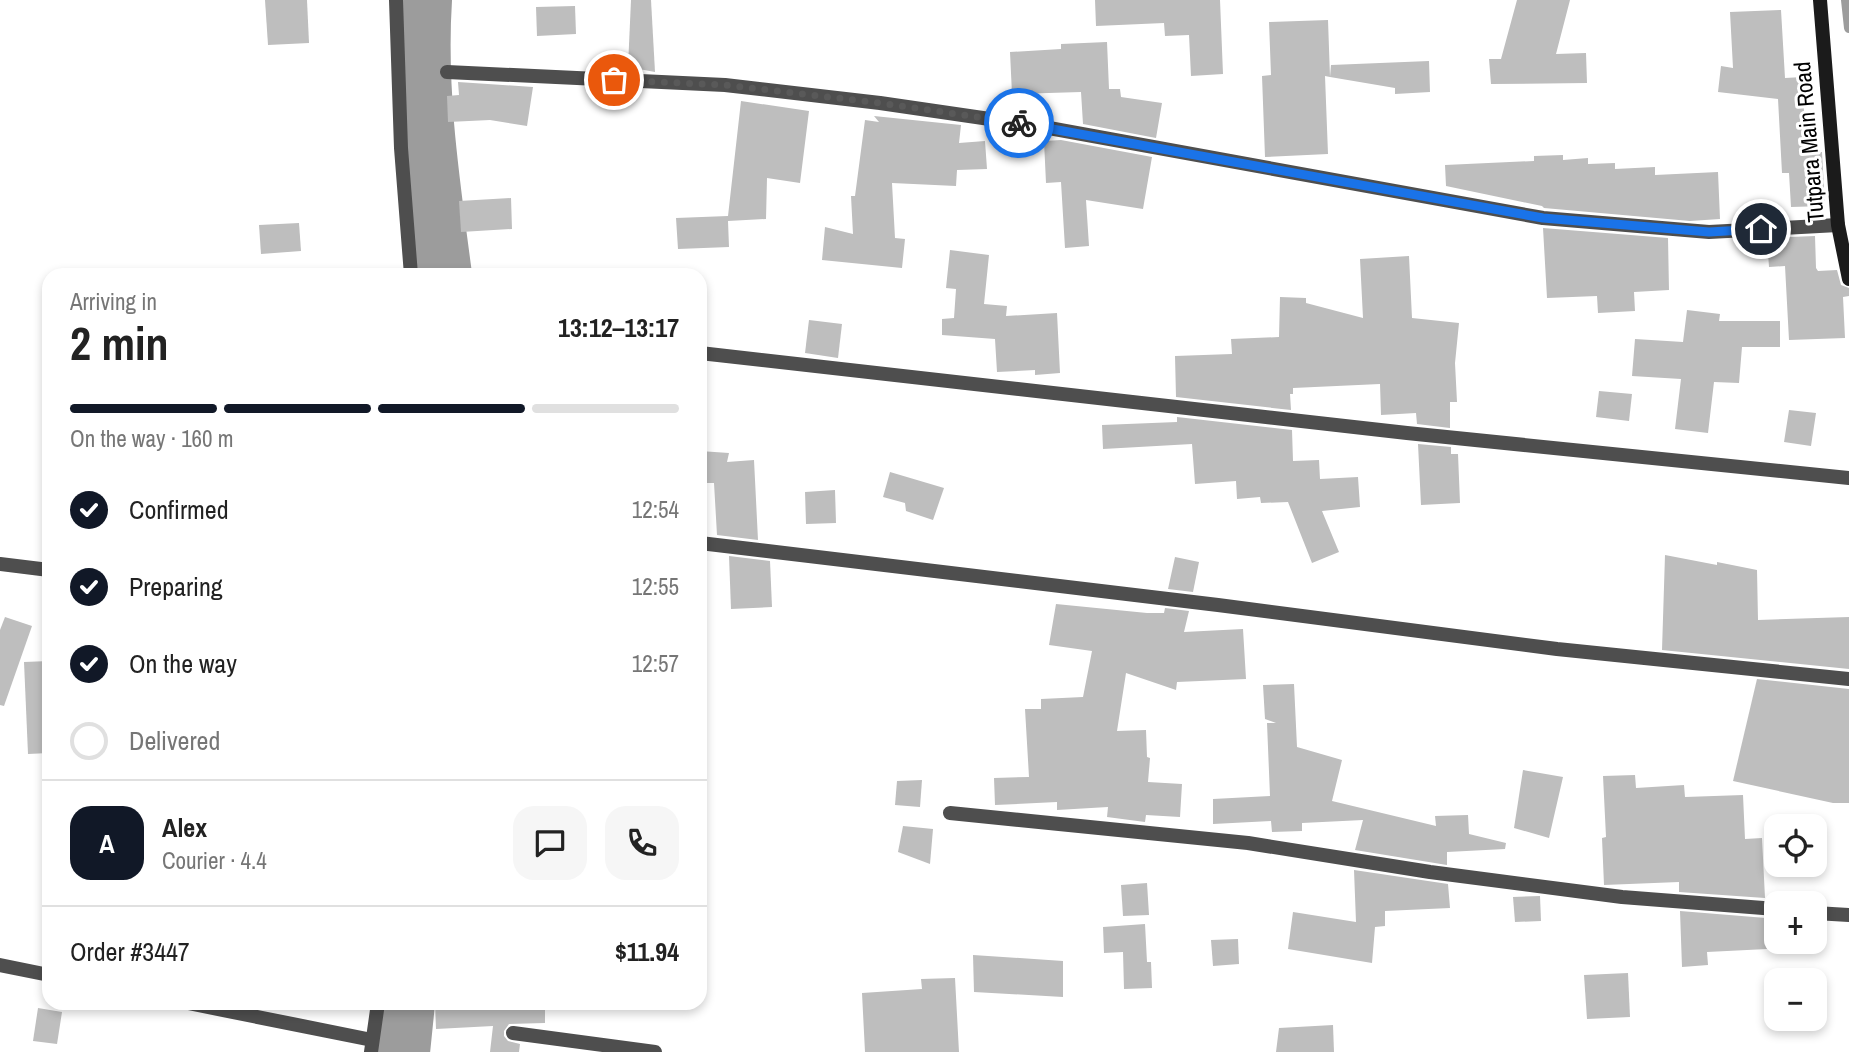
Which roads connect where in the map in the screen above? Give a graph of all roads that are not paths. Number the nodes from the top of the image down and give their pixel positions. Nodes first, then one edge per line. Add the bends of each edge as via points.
1 (396, 0) edge
2 (1820, 0) edge
3 (447, 72) dead end
4 (1838, 225) junction
5 (410, 268) edge
6 (1849, 279) edge
7 (707, 354) edge
8 (1849, 478) edge
9 (707, 544) edge
10 (0, 564) edge
11 (42, 569) edge
12 (1849, 678) edge
13 (950, 813) dead end
14 (1764, 908) edge
15 (1827, 913) edge
16 (1849, 915) edge
17 (0, 965) edge
18 (42, 974) edge
19 (218, 1010) edge
20 (377, 1010) edge
21 (513, 1033) dead end
22 (372, 1046) edge
23 (655, 1052) edge

1 - 5 street
2 - 4 street, Tutpara Main Road
3 - 4 street via 725,85 880,103 1038,126 1543,218 1709,232
4 - 6 street, Tutpara Main Road
7 - 8 street
9 - 12 street via 1557,649
10 - 11 street
13 - 14 street via 1248,842 1622,897
15 - 16 street
17 - 18 street
19 - 22 street
20 - 22 street
21 - 23 street

